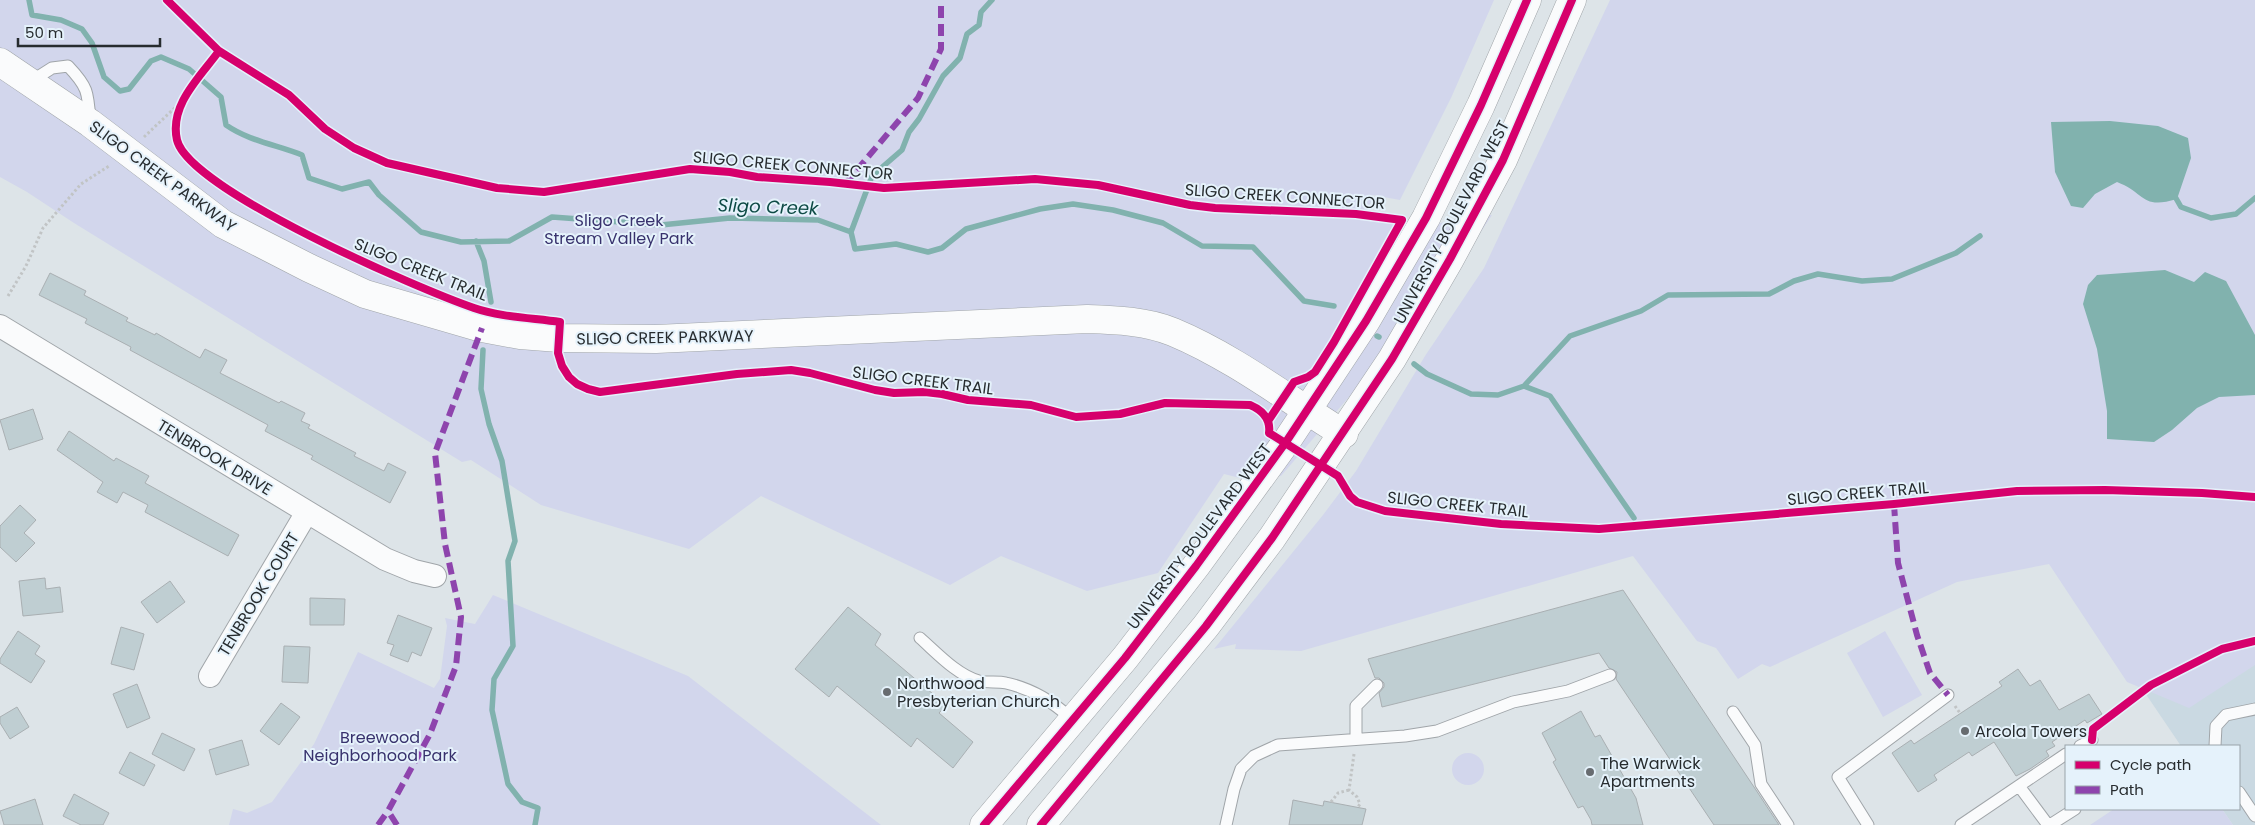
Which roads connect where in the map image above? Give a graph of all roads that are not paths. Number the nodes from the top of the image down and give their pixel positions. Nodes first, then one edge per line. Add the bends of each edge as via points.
1 (1527, 0) edge
2 (1572, 0) edge
3 (0, 62) edge
4 (29, 83) junction
5 (90, 123) junction
6 (1, 328) edge
7 (1307, 411) junction
8 (1344, 434) junction
9 (307, 512) junction
10 (435, 576) dead end
11 (920, 638) dead end
12 (1610, 675) dead end
13 (210, 676) dead end
14 (1377, 685) dead end
15 (1948, 695) dead end
16 (2255, 709) edge
17 (1733, 712) dead end
18 (1073, 720) junction
19 (1356, 738) junction
20 (2092, 740) dead end
21 (2082, 745) edge
22 (2215, 745) edge
23 (2065, 757) edge
24 (2018, 786) junction
25 (2240, 794) edge
26 (2073, 810) edge
27 (2255, 816) edge
28 (984, 825) edge
29 (1041, 825) edge
30 (1226, 825) edge
31 (1788, 825) edge
32 (1868, 825) edge
33 (1961, 825) edge
34 (2049, 825) edge

1 - 7 main road, UNIVERSITY BOULEVARD WEST via 1426,218 1366,321
2 - 8 main road, UNIVERSITY BOULEVARD WEST via 1503,160 1450,260
3 - 4 main road, SLIGO CREEK PARKWAY
4 - 5 main road, SLIGO CREEK PARKWAY
4 - 5 lane via 52,68 68,66 84,82
5 - 7 main road, SLIGO CREEK PARKWAY via 223,224 365,294 482,328 520,336 656,339 1087,319 1126,320 1172,332 1222,356
6 - 9 street, TENBROOK DRIVE
7 - 8 main road, SLIGO CREEK PARKWAY
7 - 18 main road, UNIVERSITY BOULEVARD WEST via 1196,566 1126,658
8 - 29 main road, UNIVERSITY BOULEVARD WEST via 1206,626
9 - 10 street, TENBROOK DRIVE via 385,559
9 - 13 street, TENBROOK COURT
11 - 18 lane via 960,672 979,681 1005,683 1034,692
12 - 19 lane via 1568,691 1512,702 1437,731
14 - 19 lane via 1356,706
15 - 32 lane via 1838,777
16 - 22 lane via 2226,715 2216,726
17 - 31 lane via 1755,745 1761,784
18 - 28 main road, UNIVERSITY BOULEVARD WEST
19 - 30 lane via 1278,745 1254,756 1242,769
20 - 21 lane
23 - 24 lane
24 - 33 lane
24 - 34 lane
25 - 27 lane
26 - 34 lane

